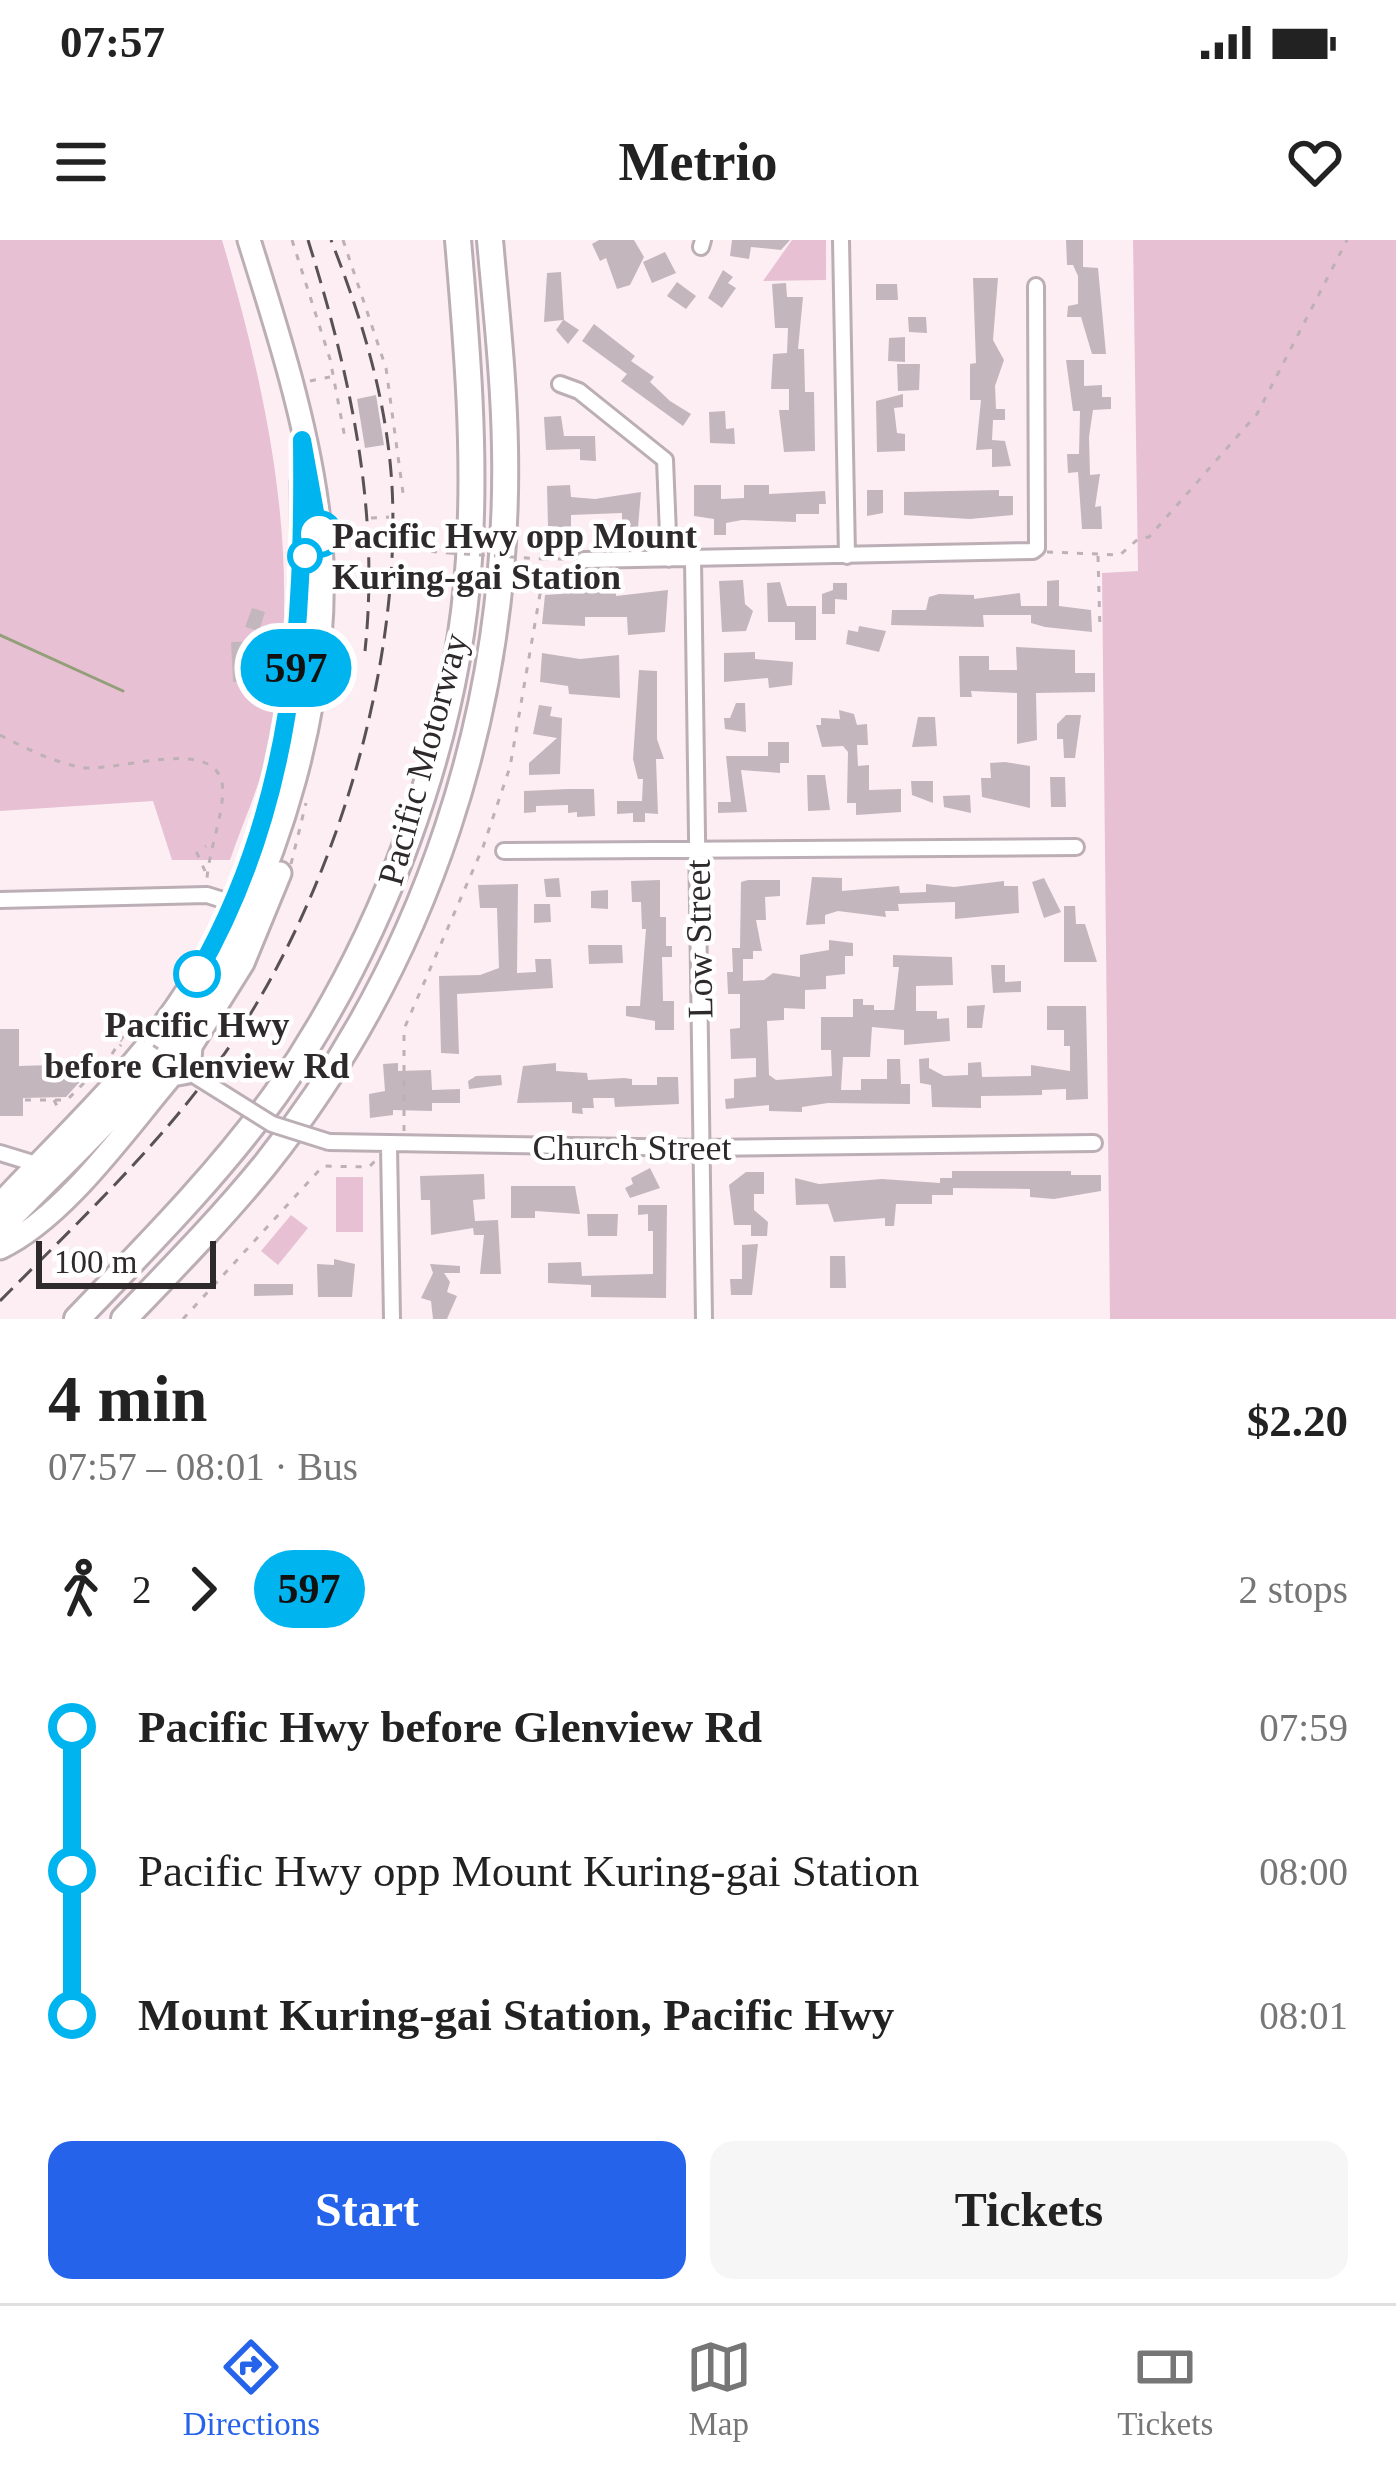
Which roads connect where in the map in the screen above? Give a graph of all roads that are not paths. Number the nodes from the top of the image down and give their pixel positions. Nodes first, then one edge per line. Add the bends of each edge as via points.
1 (249, 240) edge
2 (458, 240) edge
3 (490, 240) edge
4 (841, 240) edge
5 (1036, 286) dead end
6 (560, 384) dead end
7 (302, 440) junction
8 (847, 556) junction
9 (668, 559) junction
10 (693, 559) junction
11 (584, 560) road end
12 (1076, 847) dead end
13 (697, 849) junction
14 (504, 851) dead end
15 (0, 900) edge
16 (249, 913) junction
17 (183, 1066) junction
18 (1094, 1143) dead end
19 (396, 1146) junction
20 (702, 1148) junction
21 (0, 1153) edge
22 (45, 1169) junction
23 (87, 1172) junction
24 (0, 1204) edge
25 (0, 1230) edge
26 (0, 1248) edge
27 (76, 1319) edge
28 (124, 1319) edge
29 (392, 1319) edge
30 (704, 1319) edge

1 - 7 main road
2 - 27 highway, Pacific Motorway via 473,446 469,562 453,673 384,897 331,1007 277,1093 225,1161
3 - 28 highway, Pacific Motorway via 505,449 501,557 478,728 446,839 392,964 311,1102 222,1216
4 - 8 street
5 - 8 street via 1037,548
6 - 9 street via 665,460
7 - 16 main road via 304,578 293,687
7 - 16 main road via 317,504 312,680 288,794
8 - 10 street
9 - 10 street
9 - 11 street
10 - 13 street, Low Street
12 - 13 street
13 - 14 street
13 - 20 street, Low Street
15 - 16 street via 207,895
16 - 17 main road via 224,999
16 - 22 main road via 176,1038
17 - 19 street, Church Street, bridge via 272,1124 329,1142
17 - 23 main road
18 - 20 street, Church Street
19 - 20 street, Church Street
19 - 29 street
20 - 30 street, Low Street
21 - 22 street
22 - 23 main road via 73,1180
22 - 24 main road
22 - 25 main road
23 - 26 main road

